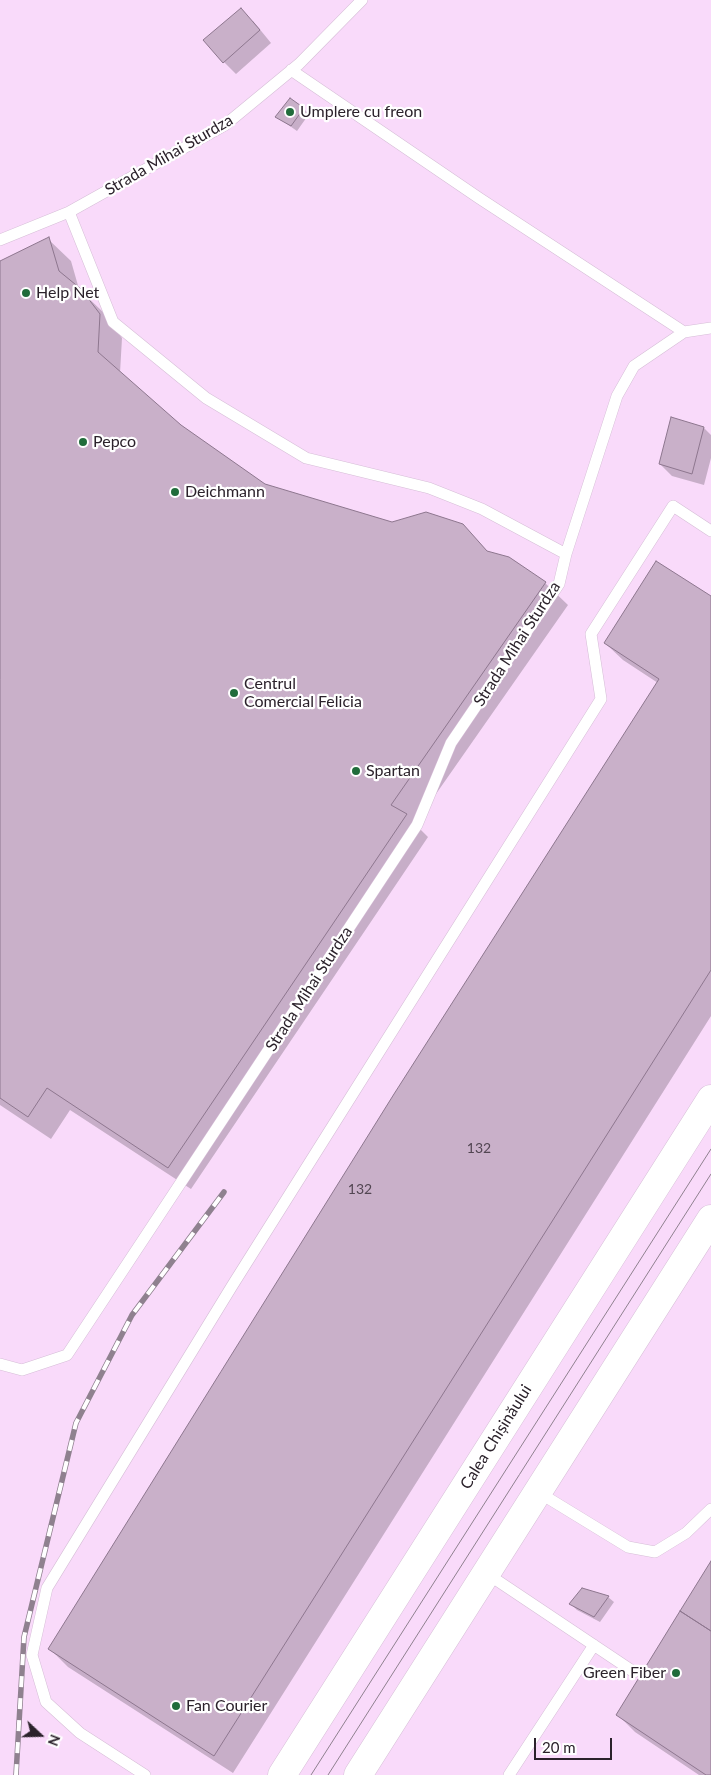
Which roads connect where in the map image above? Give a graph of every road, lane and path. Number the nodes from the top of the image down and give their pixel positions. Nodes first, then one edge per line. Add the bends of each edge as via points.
1 (362, 0) edge
2 (291, 70) junction
3 (69, 212) junction
4 (0, 240) edge
5 (711, 328) edge
6 (684, 332) junction
7 (711, 530) edge
8 (566, 554) junction
9 (711, 1099) edge
10 (711, 1220) edge
11 (0, 1364) edge
12 (538, 1492) junction
13 (711, 1509) edge
14 (486, 1573) junction
15 (594, 1645) junction
16 (634, 1672) dead end
17 (144, 1775) edge
18 (282, 1775) edge
19 (358, 1775) edge
20 (509, 1775) edge

1 - 2 lane, Strada Mihai Sturdza
2 - 3 lane, Strada Mihai Sturdza via 224,126
2 - 6 lane
3 - 4 lane, Strada Mihai Sturdza
3 - 8 lane via 113,322 206,398 306,458 429,488 482,509
5 - 6 lane, Strada Mihai Sturdza
6 - 8 lane, Strada Mihai Sturdza via 634,366 617,396
7 - 17 lane via 673,506 590,634 602,699 232,1286 47,1588 32,1655 46,1702 80,1733
8 - 11 lane, Strada Mihai Sturdza via 559,584 451,743 417,825 67,1355 22,1370
9 - 18 main road, Calea Chișinăului
10 - 12 main road
12 - 13 lane via 628,1547 655,1552 686,1533
12 - 14 main road
14 - 15 lane
14 - 19 main road
15 - 16 lane
15 - 20 lane

